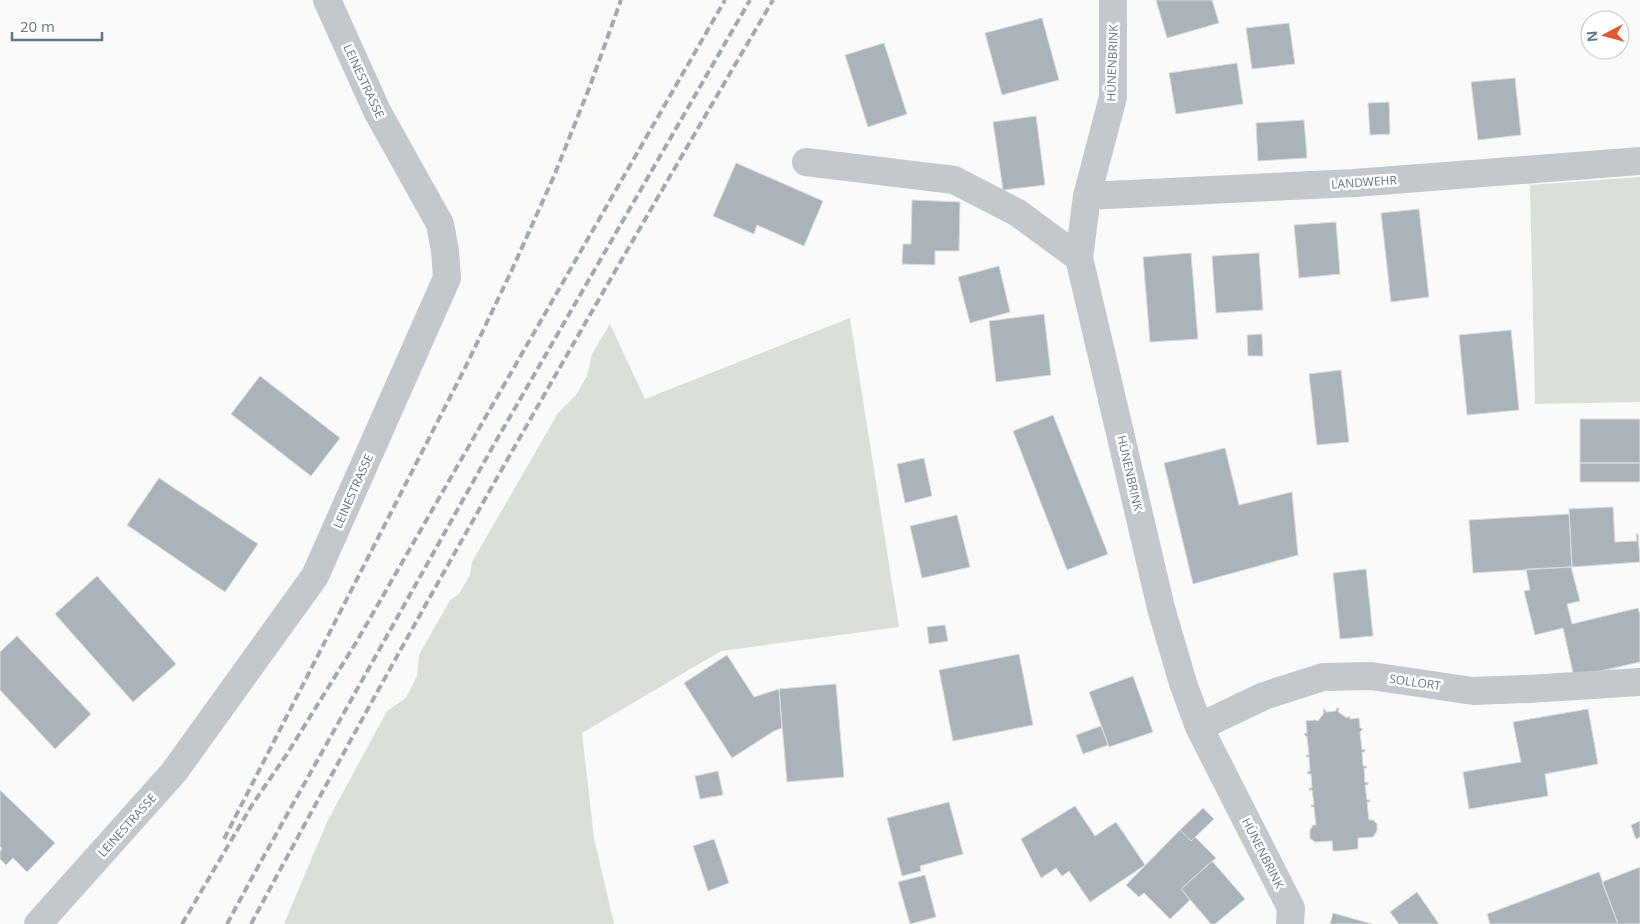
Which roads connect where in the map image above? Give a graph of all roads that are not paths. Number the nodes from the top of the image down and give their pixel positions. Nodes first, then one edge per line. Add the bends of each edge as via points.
1 (327, 0) edge
2 (1113, 0) edge
3 (1640, 161) edge
4 (806, 162) dead end
5 (1087, 196) junction
6 (1079, 258) junction
7 (1640, 682) edge
8 (1199, 726) junction
9 (38, 924) edge
10 (1290, 924) edge

1 - 9 street, LEINESTRASSE via 377,111 440,224 447,278 316,576 174,772
2 - 5 street, HÜNENBRINK via 1113,97
3 - 5 street, LANDWEHR via 1354,183
4 - 6 street via 954,180 1018,212
5 - 6 street, HÜNENBRINK
6 - 8 street, HÜNENBRINK via 1161,608
7 - 8 street, SOLLORT via 1473,691 1371,676 1323,677 1264,696
8 - 10 street, HÜNENBRINK via 1291,908

